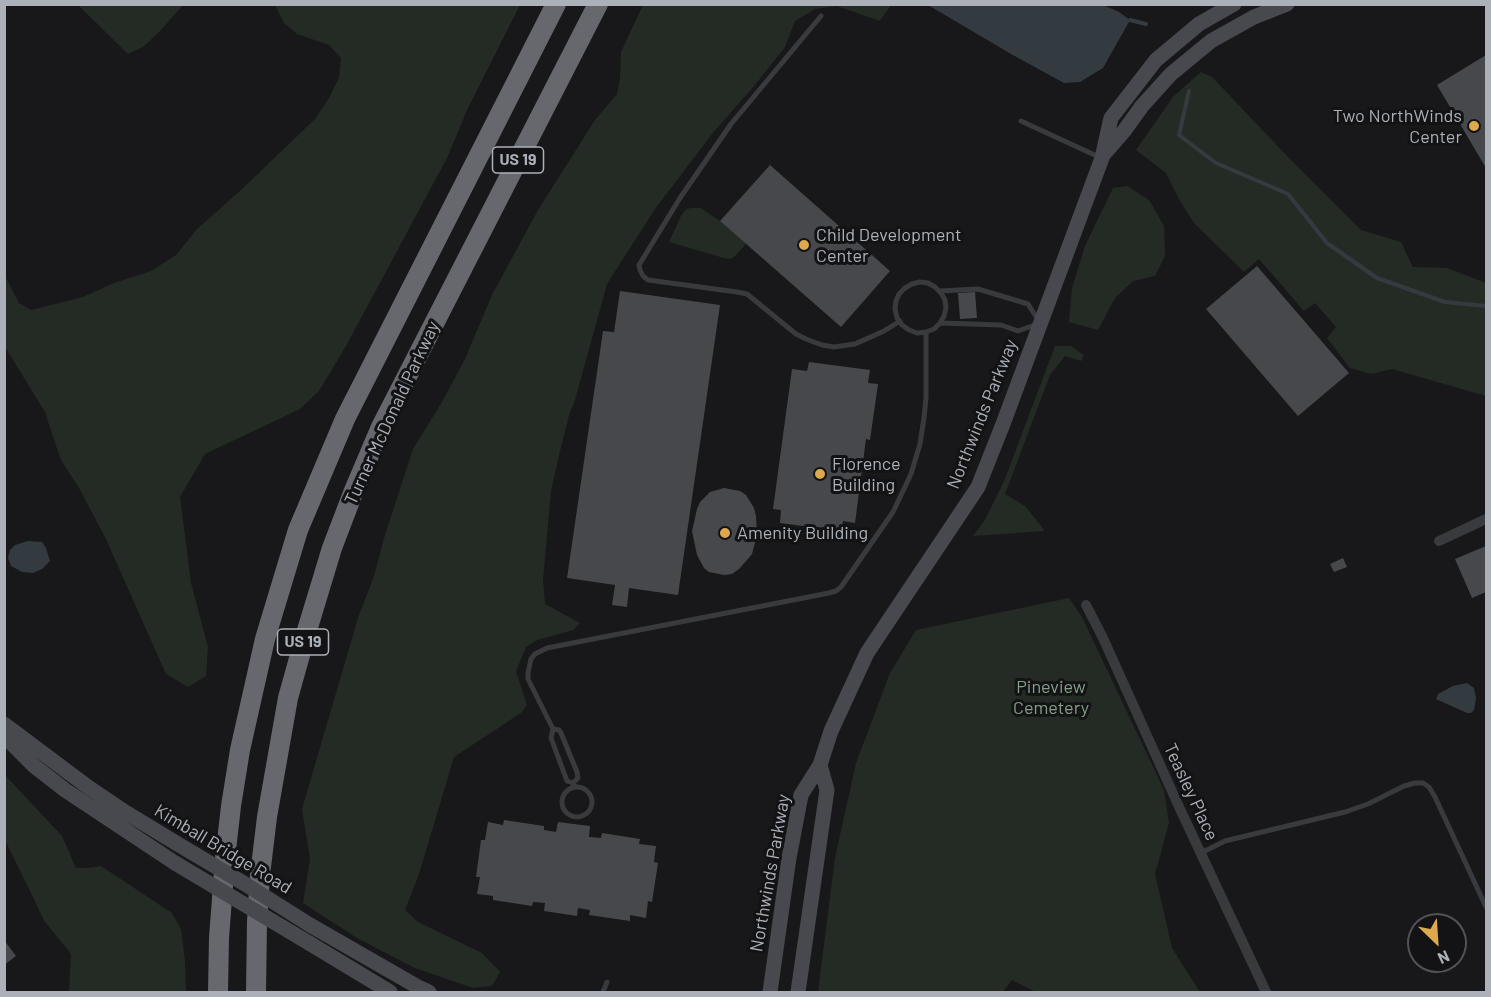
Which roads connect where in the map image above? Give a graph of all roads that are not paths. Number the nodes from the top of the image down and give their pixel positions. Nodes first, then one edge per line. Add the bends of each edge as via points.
1 (556, 4) edge
2 (598, 4) edge
3 (1234, 4) edge
4 (1287, 4) edge
5 (821, 16) dead end
6 (1021, 121) dead end
7 (1102, 158) junction
8 (939, 291) junction
9 (900, 321) junction
10 (1040, 323) junction
11 (940, 324) junction
12 (926, 332) junction
13 (1486, 519) edge
14 (1439, 541) dead end
15 (1086, 605) dead end
16 (4, 724) edge
17 (553, 729) junction
18 (4, 735) edge
19 (820, 765) junction
20 (574, 785) junction
21 (1201, 853) junction
22 (1486, 907) edge
23 (218, 993) edge
24 (256, 993) edge
25 (390, 993) edge
26 (429, 993) edge
27 (603, 993) edge
28 (608, 993) edge
29 (770, 993) edge
30 (798, 993) edge
31 (1266, 993) edge

1 - 23 highway, Turner McDonald Parkway / US 19 via 345,419 298,530 265,639 238,762 225,859
2 - 24 highway, Turner McDonald Parkway / US 19 via 381,427 332,548 288,698 269,807 260,875
3 - 7 street, Northwinds Parkway via 1199,24 1156,60 1111,118
4 - 7 street, Northwinds Parkway via 1211,41 1171,74
5 - 9 lane via 731,124 680,198 639,265 640,270 648,280 747,294 796,334 822,345 855,344
6 - 7 lane
7 - 10 street, Northwinds Parkway
8 - 9 lane via 920,282 905,288 896,301
8 - 10 lane via 978,289 1028,304
8 - 11 lane via 946,308
9 - 12 lane via 909,330
10 - 11 lane via 1018,331 1001,325
10 - 19 street, Northwinds Parkway via 978,487 867,653 831,731
11 - 12 lane
12 - 17 lane via 925,408 911,474 892,512 841,587 829,593 540,651 531,659 528,679
13 - 14 street
15 - 21 street, Teasley Place
16 - 26 street, Kimball Bridge Road, bridge via 125,812
17 - 20 lane via 550,738 567,781
17 - 20 lane via 561,733 577,772
18 - 25 street, Kimball Bridge Road, bridge via 65,790 175,863
19 - 29 street, Northwinds Parkway via 801,795
19 - 30 street via 827,790
20 - 20 lane via 564,795 562,804 567,813 582,816 590,809 591,799 586,790
21 - 22 lane via 1225,842 1346,812 1404,786 1423,783 1435,797
21 - 31 street, Teasley Place
27 - 28 lane via 606,984

